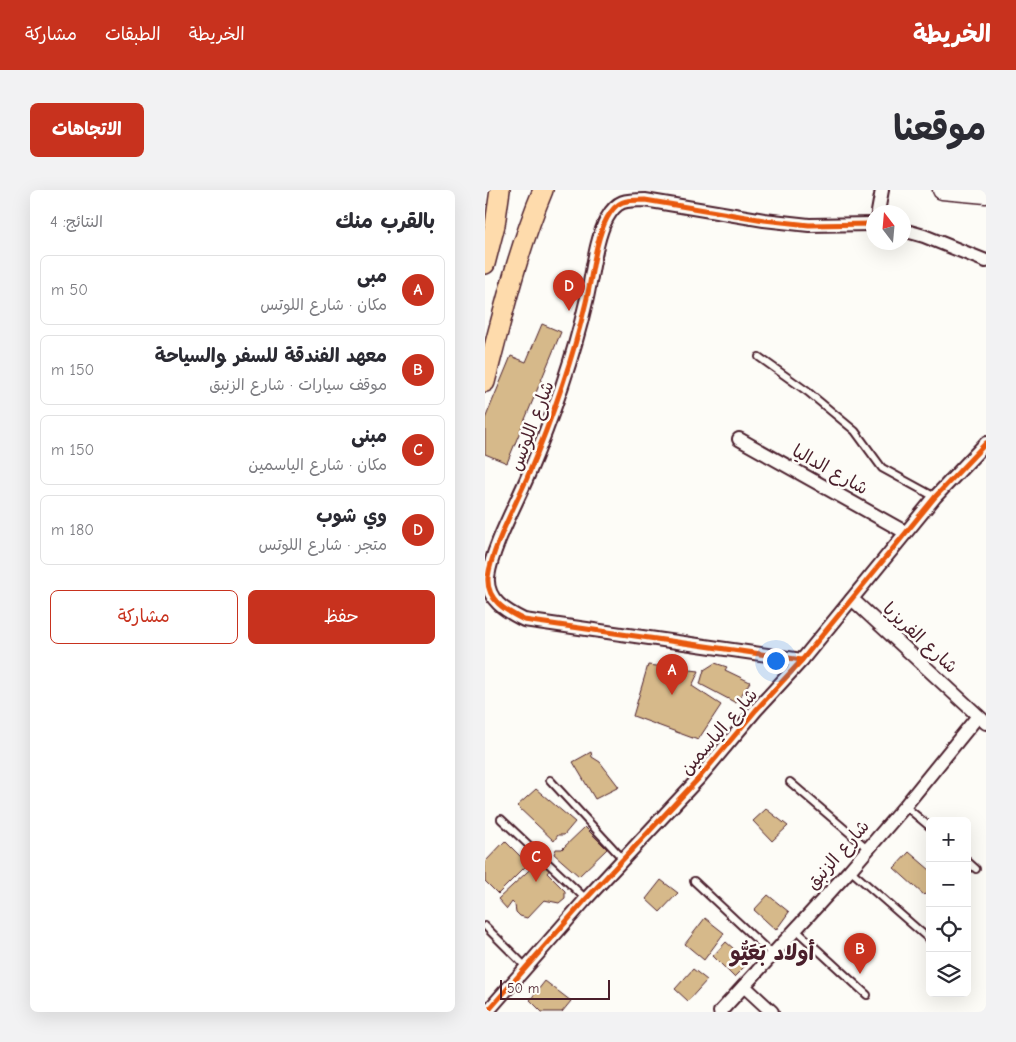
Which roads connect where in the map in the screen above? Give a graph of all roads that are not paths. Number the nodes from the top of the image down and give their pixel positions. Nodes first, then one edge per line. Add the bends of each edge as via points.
1 (500, 190) edge
2 (543, 190) edge
3 (882, 190) edge
4 (942, 190) edge
5 (986, 194) edge
6 (879, 205) edge
7 (866, 224) edge
8 (911, 232) edge
9 (986, 261) edge
10 (485, 264) edge
11 (759, 357) dead end
12 (485, 382) edge
13 (739, 439) dead end
14 (986, 444) edge
15 (935, 496) junction
16 (905, 532) junction
17 (852, 599) junction
18 (802, 660) junction
19 (982, 720) edge
20 (550, 780) dead end
21 (790, 782) dead end
22 (905, 806) junction
23 (501, 819) dead end
24 (926, 824) edge
25 (867, 848) junction
26 (623, 859) junction
27 (968, 862) edge
28 (976, 868) dead end
29 (850, 870) junction
30 (694, 881) dead end
31 (586, 899) junction
32 (485, 926) edge
33 (795, 929) junction
34 (926, 936) edge
35 (772, 954) junction
36 (527, 968) junction
37 (744, 986) junction
38 (867, 995) dead end
39 (487, 1012) edge
40 (720, 1012) edge
41 (772, 1012) edge

1 - 10 main road
2 - 12 main road via 520,253
3 - 6 street
4 - 5 main road
7 - 18 street, شارع اللوتس via 809,225 645,200 625,200 615,206 599,241 563,385 500,540 488,578 495,601 524,620
8 - 9 street
11 - 15 lane via 855,431 881,468
13 - 16 street, شارع الداليا
14 - 15 street, شارع الياسمين
15 - 16 street, شارع الياسمين
16 - 17 street, شارع الياسمين
17 - 18 street, شارع الياسمين
17 - 19 street, شارع الفريزيا
18 - 26 street, شارع الياسمين
19 - 22 street, شارع الزنبق
20 - 26 lane
21 - 25 lane
22 - 24 lane
22 - 25 street, شارع الزنبق
23 - 31 lane
25 - 29 street, شارع الزنبق
26 - 31 street, شارع الياسمين
27 - 28 lane
29 - 33 street, شارع الزنبق
29 - 34 lane
30 - 35 lane
31 - 36 street, شارع الياسمين
32 - 36 lane
33 - 35 street, شارع الزنبق
33 - 38 lane
35 - 37 street, شارع الزنبق
36 - 39 street, شارع الياسمين
37 - 40 street, شارع الزنبق
37 - 41 street

